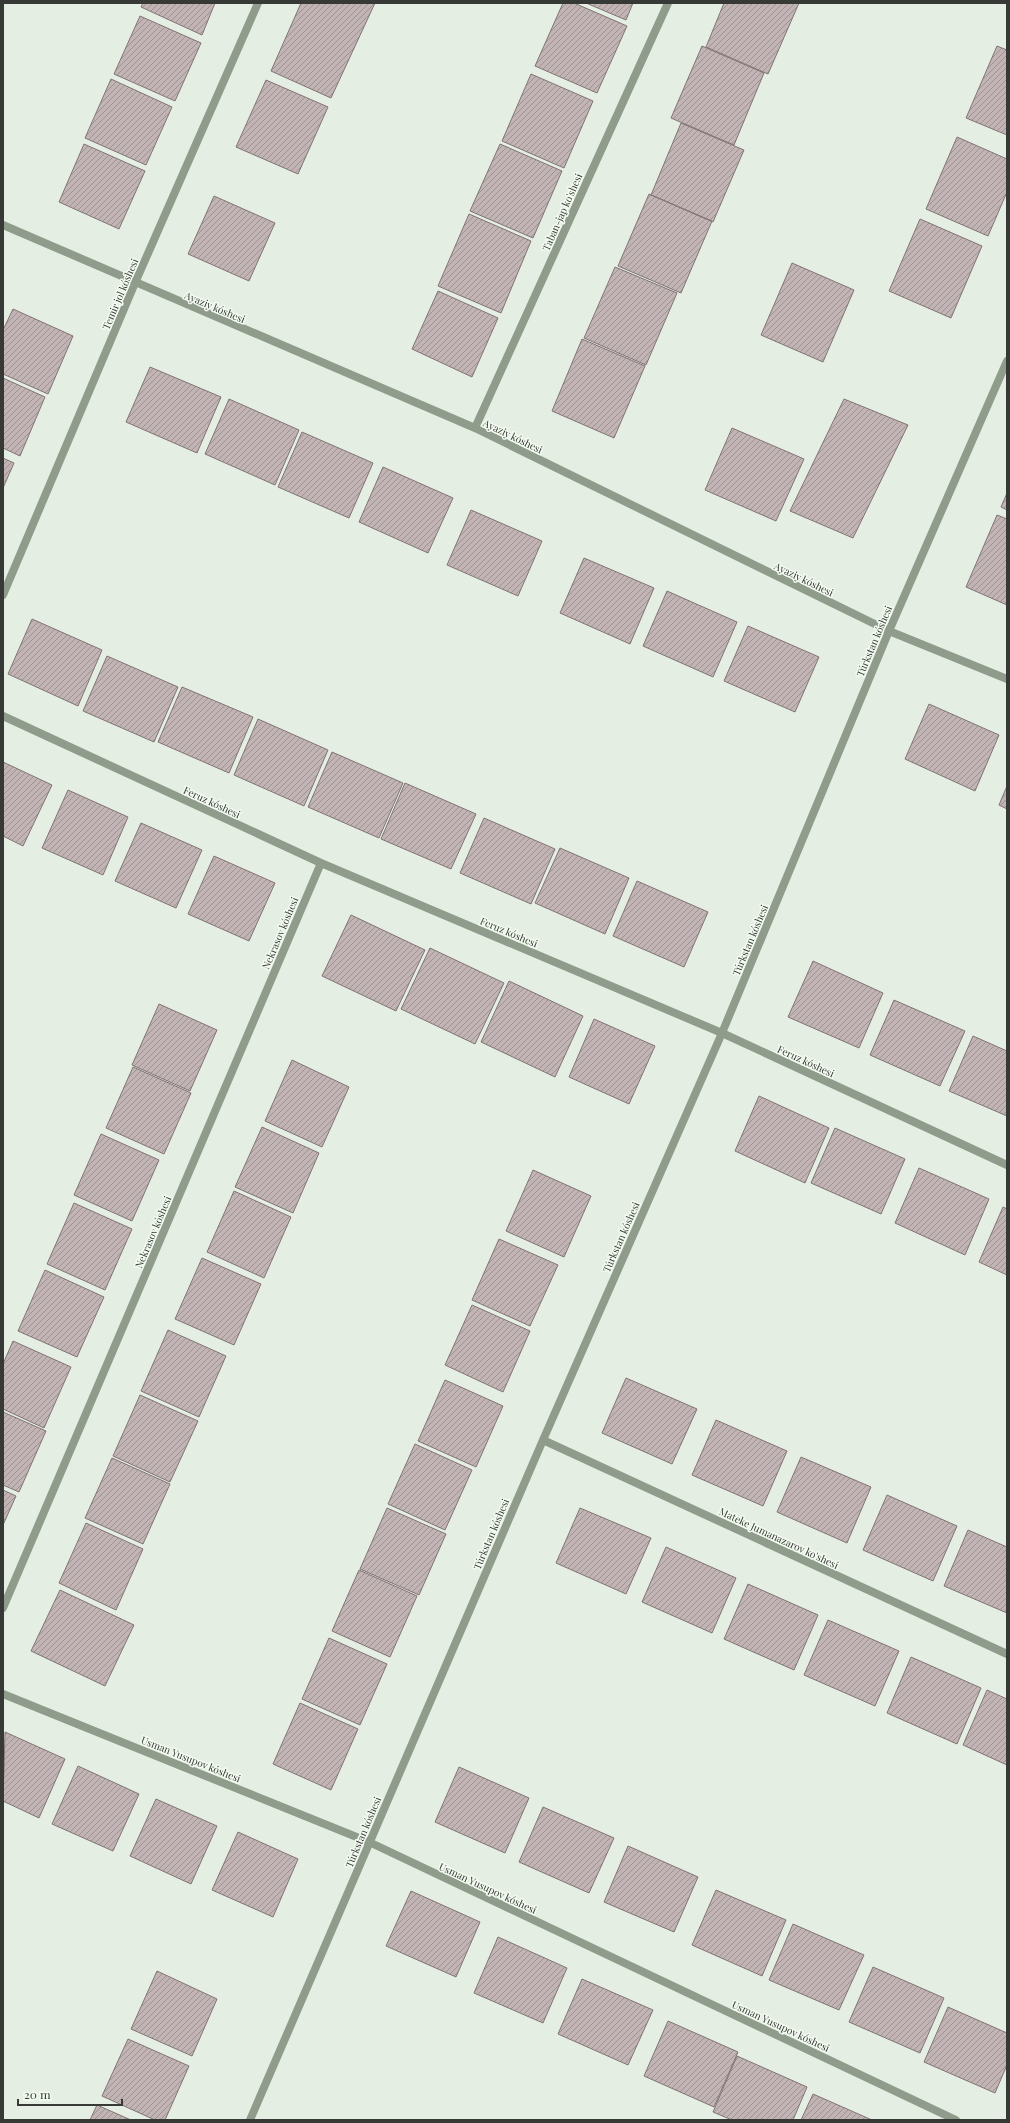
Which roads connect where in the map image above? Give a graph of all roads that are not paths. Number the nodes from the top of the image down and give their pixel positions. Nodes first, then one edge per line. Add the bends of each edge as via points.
1 (258, 3) edge
2 (668, 3) edge
3 (3, 225) edge
4 (135, 283) junction
5 (1007, 361) edge
6 (475, 428) junction
7 (3, 595) edge
8 (889, 632) junction
9 (1007, 679) edge
10 (3, 716) edge
11 (321, 862) junction
12 (722, 1033) junction
13 (1007, 1165) edge
14 (543, 1440) junction
15 (3, 1608) edge
16 (1007, 1654) edge
17 (3, 1694) edge
18 (369, 1842) junction
19 (250, 2120) edge
20 (956, 2120) edge

1 - 4 street, Temir jol kóshesi
2 - 6 street, Taban-jap ko'shesi
3 - 4 street, Ayaziy kóshesi
4 - 6 street, Ayaziy kóshesi
4 - 7 street, Temir jol kóshesi
5 - 8 street, Túrkstan kóshesi
6 - 8 street, Ayaziy kóshesi
8 - 9 street, Ayaziy kóshesi
8 - 12 street, Túrkstan kóshesi
10 - 11 street, Feruz kóshesi
11 - 12 street, Feruz kóshesi
11 - 15 street, Nekrasov kóshesi
12 - 13 street, Feruz kóshesi
12 - 14 street, Túrkstan kóshesi
14 - 16 street, Mateke Jumanazarov ko'shesi
14 - 18 street, Túrkstan kóshesi
17 - 18 street, Usman Yusupov kóshesi
18 - 19 street, Túrkstan kóshesi
18 - 20 street, Usman Yusupov kóshesi

